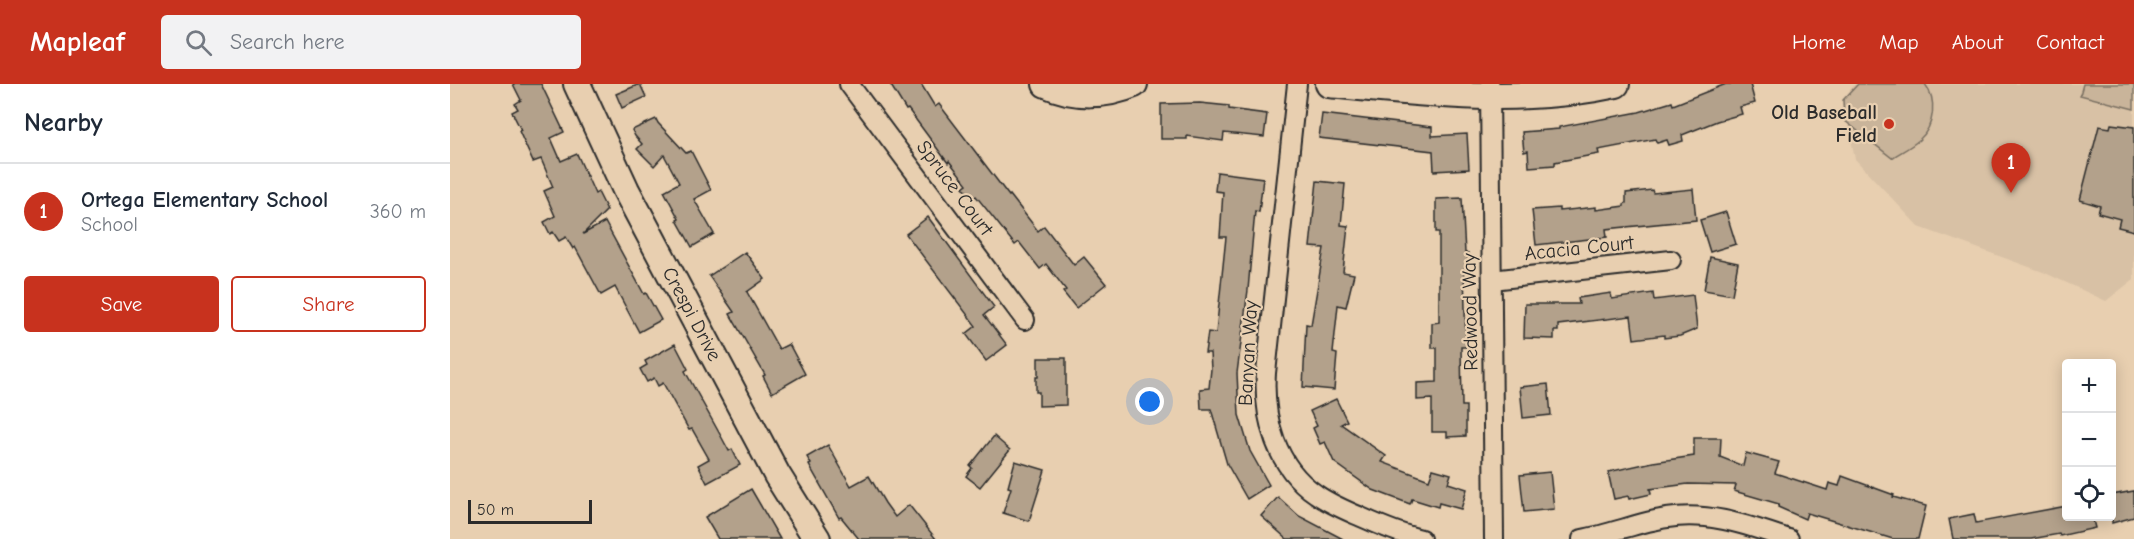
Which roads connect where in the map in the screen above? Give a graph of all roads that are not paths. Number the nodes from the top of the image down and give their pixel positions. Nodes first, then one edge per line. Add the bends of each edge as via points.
1 (577, 84) edge
2 (849, 84) edge
3 (1046, 84) edge
4 (1134, 84) edge
5 (1297, 84) edge
6 (1329, 84) edge
7 (1616, 84) edge
8 (1490, 90) edge
9 (1671, 260) dead end
10 (1492, 280) junction
11 (1025, 320) dead end
12 (817, 539) edge
13 (1421, 539) edge
14 (1494, 539) edge
15 (1582, 539) edge
16 (1789, 539) edge

1 - 12 street, Crespi Drive via 626,190 777,475
2 - 11 street, Spruce Court
3 - 4 street via 1091,94
5 - 13 street, Banyan Way via 1264,396 1268,421 1284,460 1314,493 1382,526
6 - 8 street via 1414,93
7 - 8 street via 1565,93
8 - 10 street, Redwood Way
9 - 10 street, Acacia Court
10 - 14 street, Redwood Way
15 - 16 street via 1693,515 1719,518

